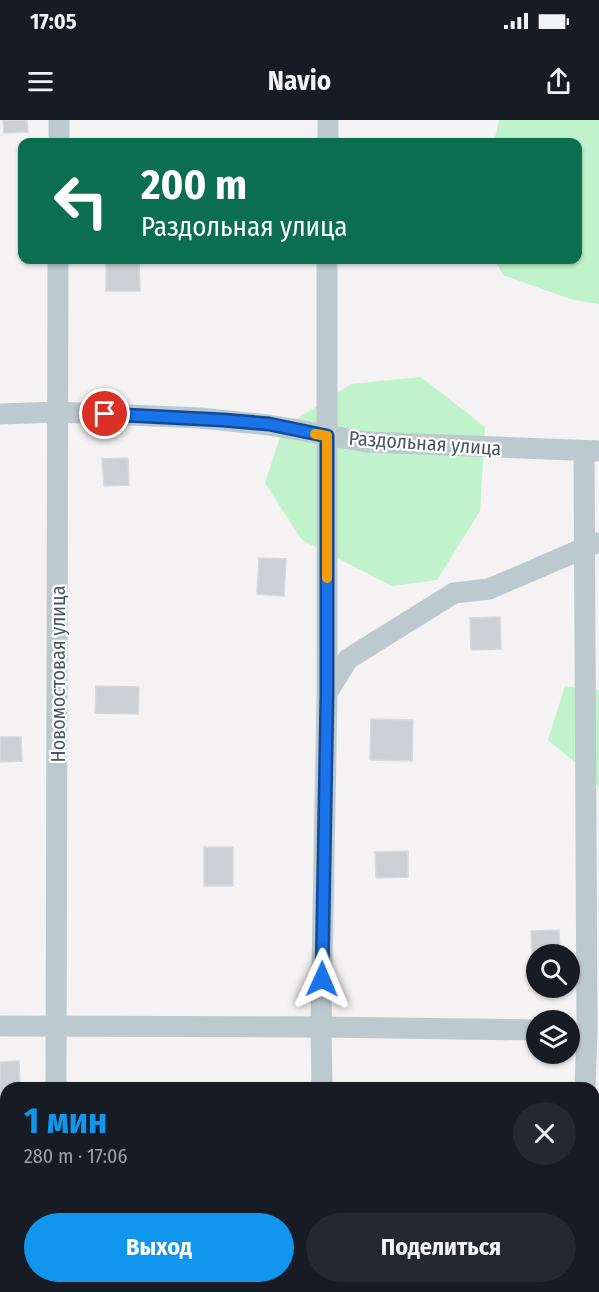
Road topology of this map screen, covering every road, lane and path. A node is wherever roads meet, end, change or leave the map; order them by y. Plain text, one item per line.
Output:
1 (59, 120) edge
2 (328, 120) edge
3 (59, 138) edge
4 (328, 138) edge
5 (58, 264) edge
6 (327, 264) edge
7 (58, 412) junction
8 (0, 414) edge
9 (327, 436) junction
10 (591, 451) edge
11 (592, 544) edge
12 (327, 693) junction
13 (580, 1010) edge
14 (57, 1025) junction
15 (0, 1026) edge
16 (321, 1027) junction
17 (526, 1030) edge
18 (580, 1040) edge
19 (56, 1082) edge
20 (322, 1082) edge
21 (584, 1082) edge

1 - 3 street
2 - 4 street
5 - 7 street, Новомостовая улица
6 - 9 street
7 - 8 street, Раздольная улица
7 - 9 street, Раздольная улица
7 - 14 street, Новомостовая улица
9 - 10 street, Раздольная улица
9 - 12 street
10 - 11 street
11 - 12 street
11 - 13 street
12 - 16 street
14 - 15 street
14 - 16 street
14 - 19 street, Новомостовая улица
16 - 17 street
16 - 20 street
18 - 21 street

